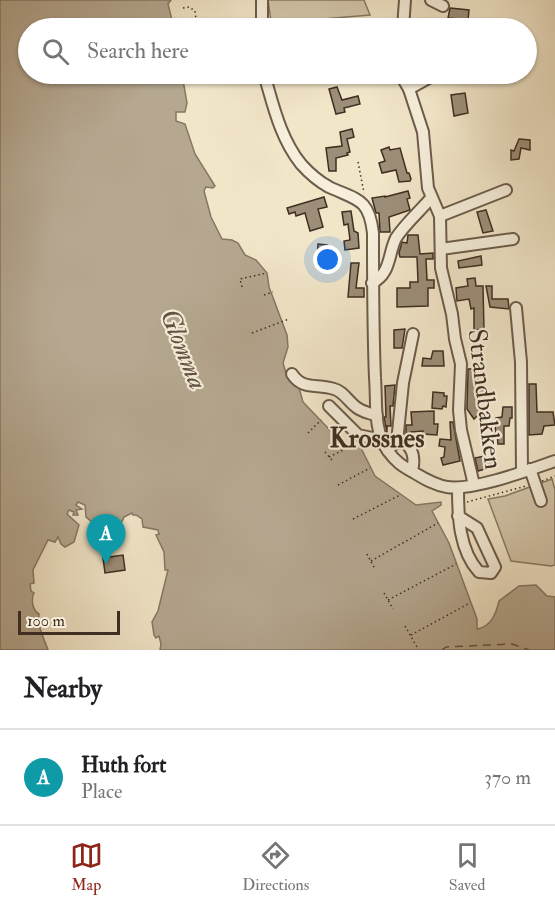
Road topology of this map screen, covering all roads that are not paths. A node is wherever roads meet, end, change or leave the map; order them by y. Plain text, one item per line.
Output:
1 (262, 0) edge
2 (405, 0) edge
3 (431, 0) edge
4 (444, 6) dead end
5 (262, 18) edge
6 (404, 18) edge
7 (267, 84) edge
8 (406, 84) edge
9 (418, 84) edge
10 (409, 89) junction
11 (506, 190) dead end
12 (431, 198) junction
13 (440, 216) junction
14 (513, 239) dead end
15 (441, 249) junction
16 (372, 284) junction
17 (516, 308) dead end
18 (413, 334) dead end
19 (292, 374) dead end
20 (329, 406) dead end
21 (377, 416) junction
22 (381, 440) junction
23 (397, 442) junction
24 (388, 451) junction
25 (555, 461) edge
26 (526, 470) junction
27 (412, 471) junction
28 (474, 485) junction
29 (458, 488) junction
30 (541, 501) dead end
31 (458, 516) junction

1 - 5 street
2 - 6 street
3 - 4 street
7 - 16 street
8 - 10 street, Strandbakken
9 - 10 street
10 - 12 street, Strandbakken
11 - 13 street
12 - 13 street, Strandbakken
12 - 16 street
13 - 15 street, Strandbakken
14 - 15 street
15 - 28 street, Strandbakken
16 - 21 street
17 - 26 street
18 - 23 street
19 - 21 street
20 - 22 street
21 - 22 street
22 - 24 street
23 - 24 street
23 - 27 street
24 - 27 street
25 - 26 street
26 - 28 street
26 - 30 street
27 - 29 street
28 - 29 street
29 - 31 street
31 - 31 street

